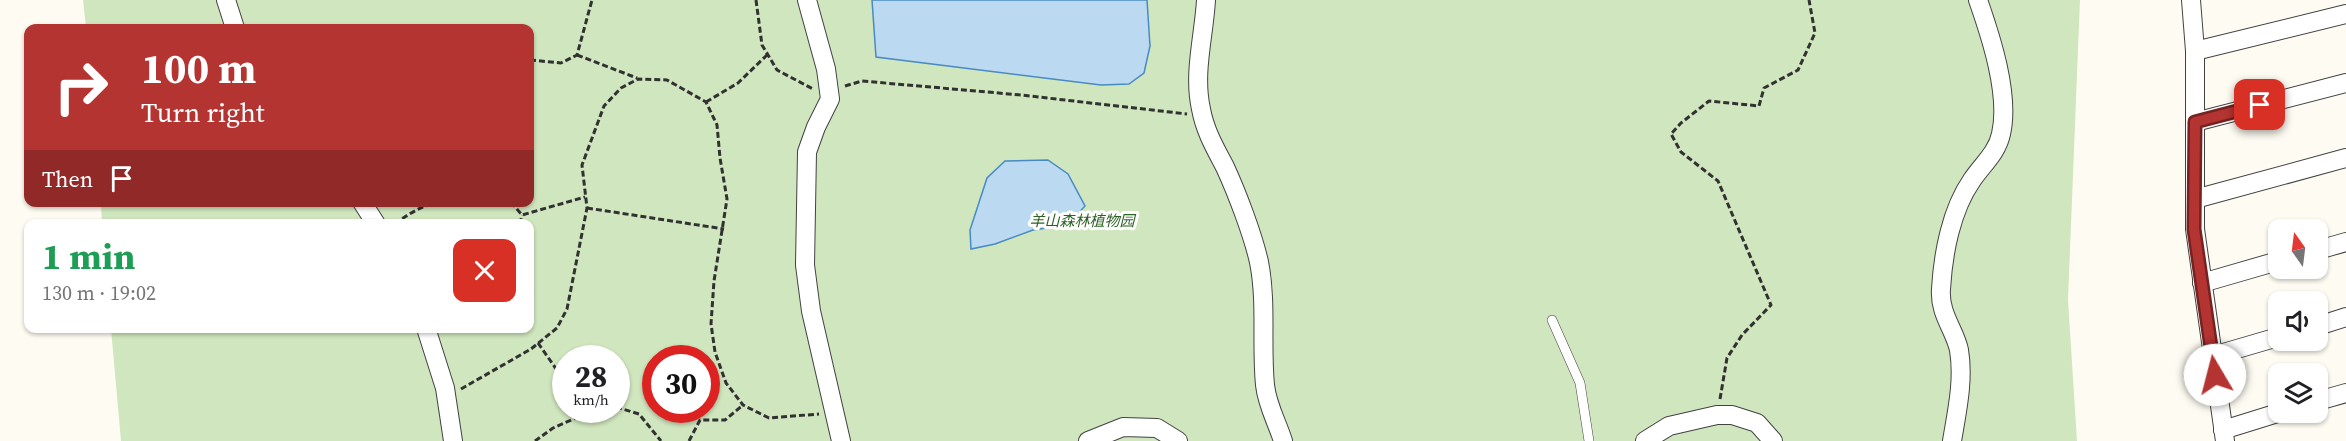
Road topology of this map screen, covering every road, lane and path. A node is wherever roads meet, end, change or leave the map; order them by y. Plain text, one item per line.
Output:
1 (226, 0) edge
2 (592, 0) edge
3 (756, 0) edge
4 (807, 0) edge
5 (1206, 0) edge
6 (1809, 0) edge
7 (1978, 0) edge
8 (2190, 0) edge
9 (2346, 14) edge
10 (234, 24) edge
11 (2195, 51) junction
12 (768, 54) junction
13 (577, 55) junction
14 (534, 60) edge
15 (638, 79) junction
16 (2346, 83) edge
17 (830, 95) junction
18 (706, 102) junction
19 (1202, 113) junction
20 (2195, 122) junction
21 (2346, 158) edge
22 (585, 197) junction
23 (2194, 199) junction
24 (425, 207) edge
25 (515, 207) edge
26 (587, 208) junction
27 (522, 215) junction
28 (404, 219) edge
29 (521, 219) edge
30 (724, 229) junction
31 (2346, 242) edge
32 (2328, 247) edge
33 (2268, 264) edge
34 (2202, 283) junction
35 (2346, 317) edge
36 (1552, 320) dead end
37 (2328, 323) edge
38 (428, 333) edge
39 (2268, 340) edge
40 (538, 343) junction
41 (2213, 356) junction
42 (552, 362) edge
43 (2346, 393) edge
44 (447, 397) junction
45 (2328, 398) edge
46 (743, 405) junction
47 (630, 411) edge
48 (835, 412) junction
49 (1717, 415) junction
50 (2268, 417) edge
51 (563, 423) edge
52 (2224, 435) edge
53 (453, 441) edge
54 (535, 441) edge
55 (661, 441) edge
56 (689, 441) edge
57 (841, 441) edge
58 (1088, 441) edge
59 (1178, 441) edge
60 (1283, 441) edge
61 (1588, 441) edge
62 (1644, 441) edge
63 (1773, 441) edge
64 (1952, 441) edge

1 - 10 street
2 - 13 path
3 - 12 path
4 - 17 street
5 - 19 street
6 - 49 path
7 - 64 street
8 - 11 street
9 - 11 street
11 - 20 street
12 - 17 path
12 - 18 path
13 - 14 path
13 - 15 path
15 - 18 path
15 - 22 path
16 - 20 street
17 - 19 path
17 - 48 street
18 - 30 path
19 - 60 street
20 - 23 street
21 - 23 street
22 - 26 path
22 - 27 path
23 - 34 street
24 - 28 path
25 - 27 path
26 - 30 path
26 - 40 path
27 - 29 path
30 - 46 path
31 - 32 street
33 - 34 street
34 - 41 street
35 - 37 street
36 - 61 lane
38 - 44 street
39 - 41 street
40 - 42 path
40 - 44 path
41 - 52 street
43 - 45 street
44 - 53 street
46 - 48 path
46 - 56 path
47 - 55 path
48 - 57 street
49 - 62 street
49 - 63 street
50 - 52 street
51 - 54 path
58 - 59 street

